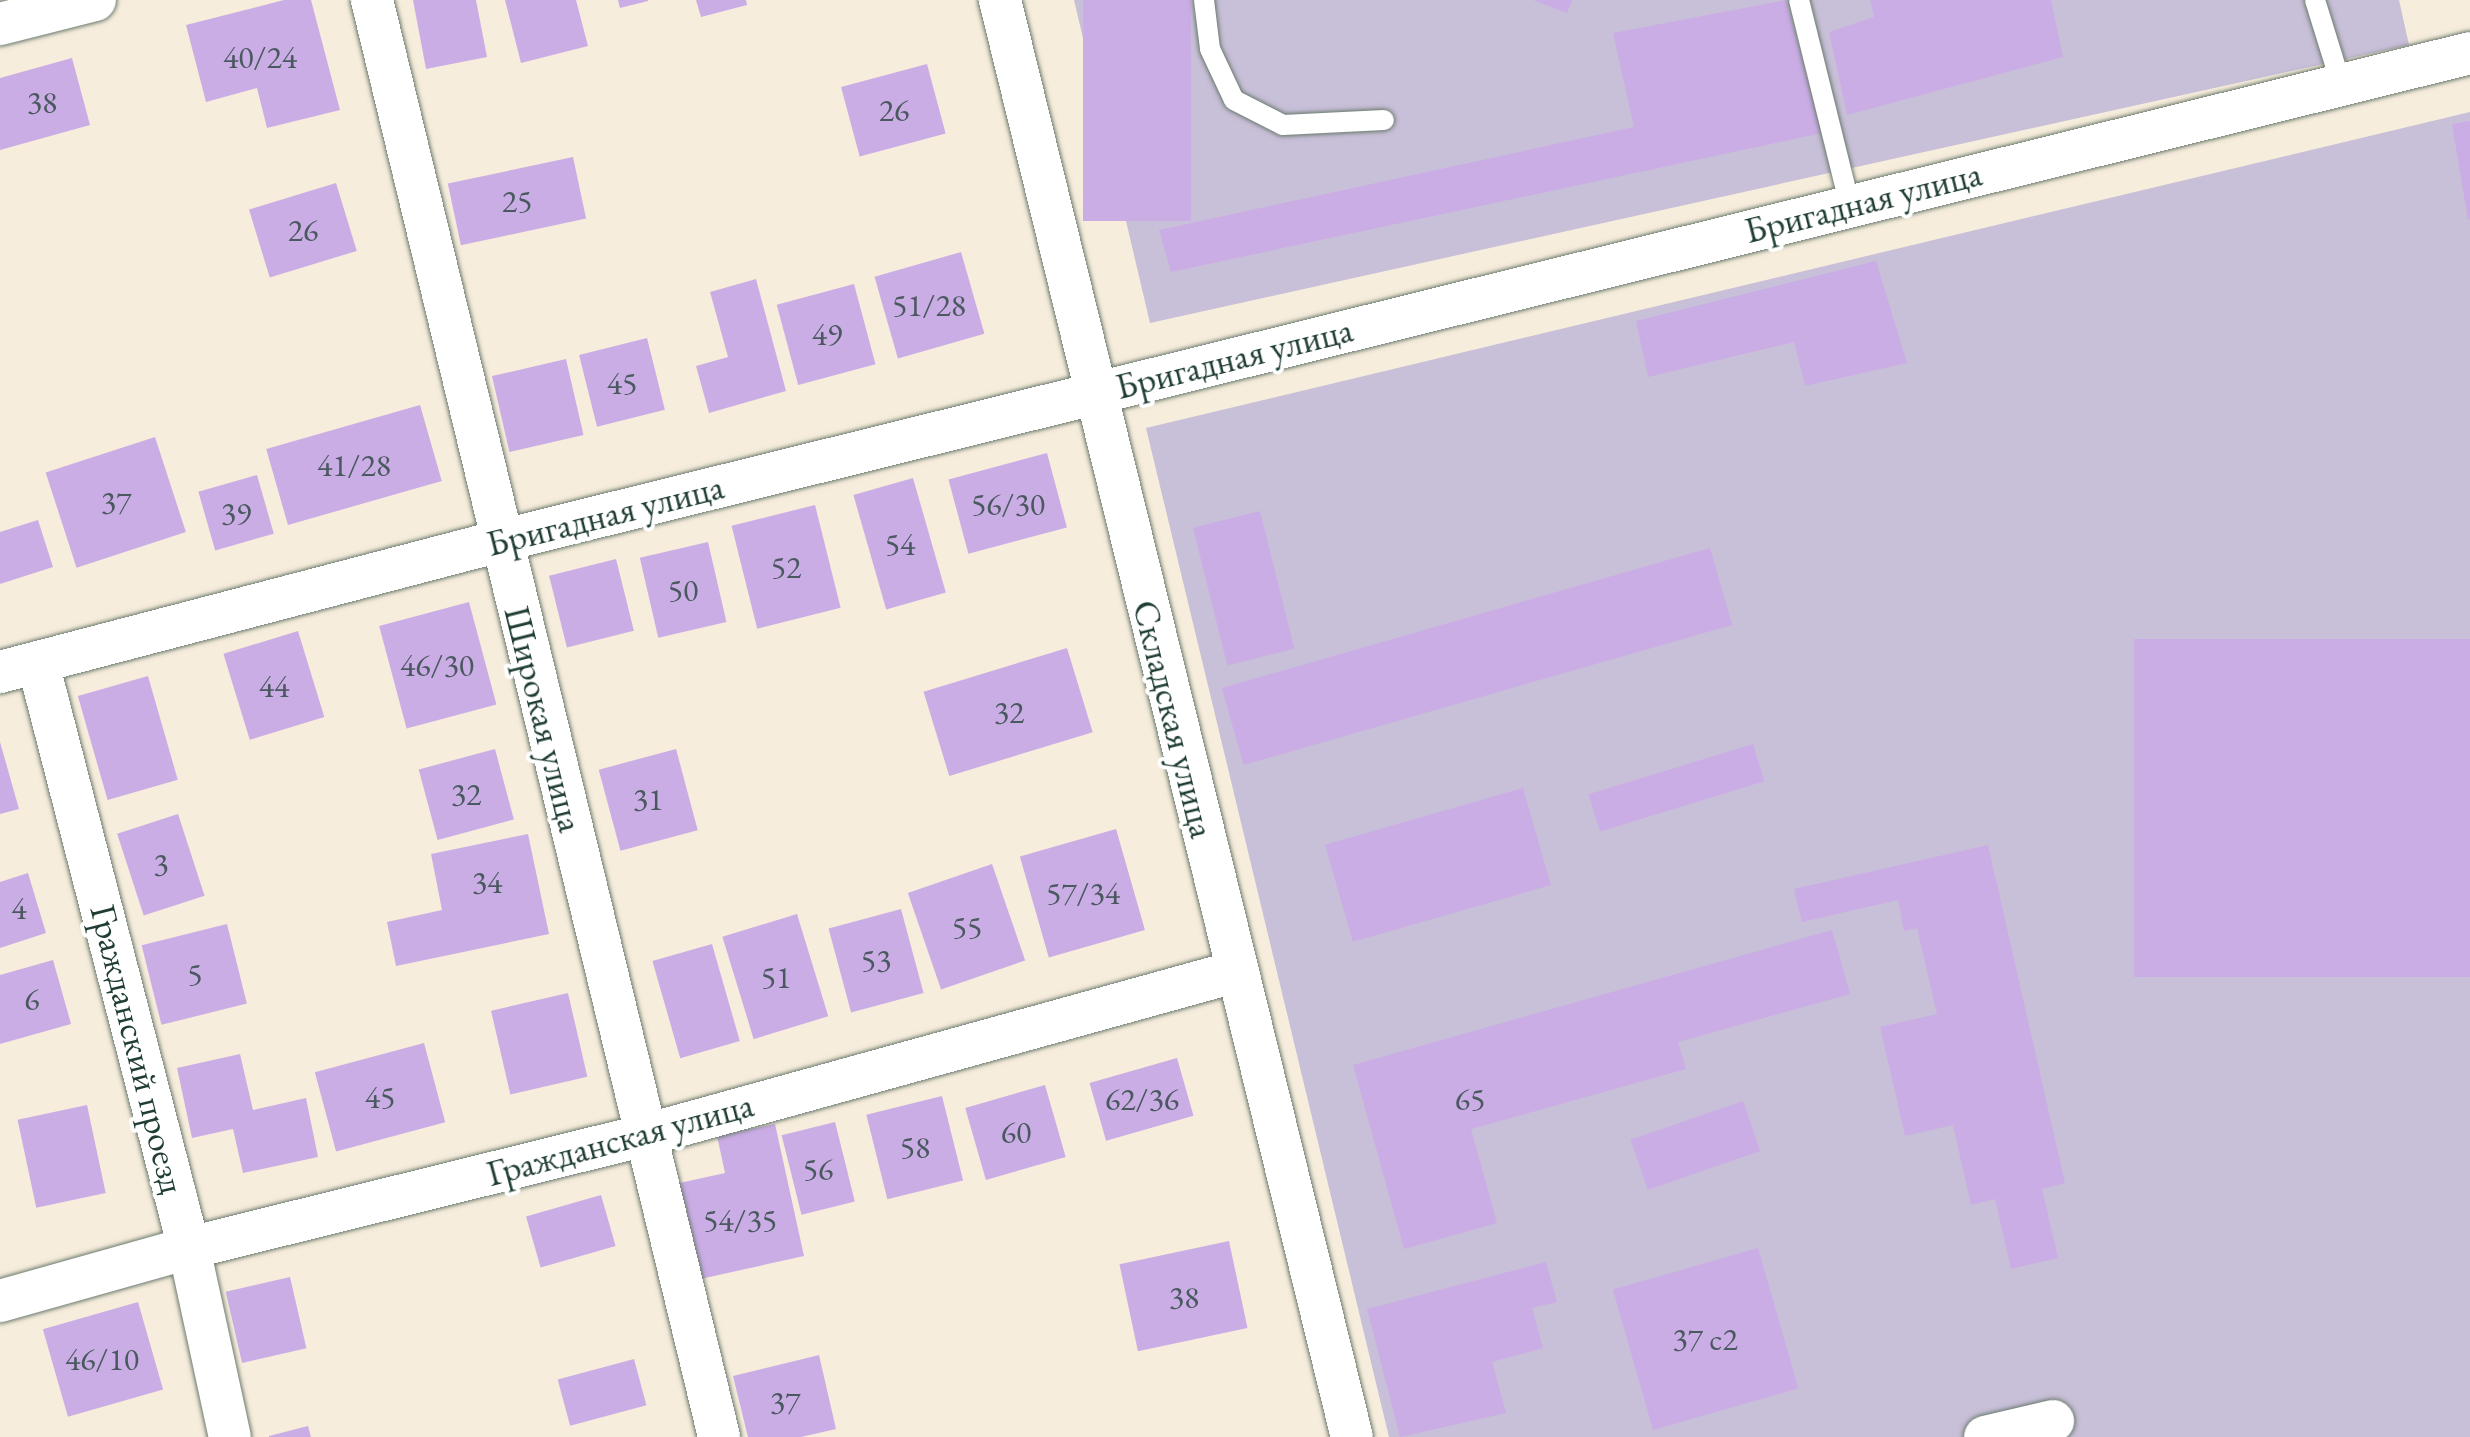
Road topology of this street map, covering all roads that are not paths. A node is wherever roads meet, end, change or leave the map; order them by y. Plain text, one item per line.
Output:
1 (95, 0) edge
2 (372, 0) edge
3 (1000, 0) edge
4 (1204, 0) edge
5 (1799, 0) edge
6 (2315, 0) edge
7 (0, 24) edge
8 (2470, 53) edge
9 (2341, 84) junction
10 (1384, 120) dead end
11 (1850, 206) junction
12 (1092, 393) junction
13 (500, 541) junction
14 (19, 668) edge
15 (1238, 971) junction
16 (649, 1134) junction
17 (189, 1248) junction
18 (0, 1301) edge
19 (2053, 1421) dead end
20 (230, 1437) edge
21 (719, 1437) edge
22 (1352, 1437) edge
23 (1985, 1437) edge

1 - 7 street
2 - 13 street, Широкая улица
3 - 12 street, Складская улица
4 - 10 lane
5 - 11 lane
6 - 9 lane
8 - 9 street, Бригадная улица
9 - 11 street, Бригадная улица
11 - 12 street, Бригадная улица
12 - 13 street, Бригадная улица
12 - 15 street, Складская улица
13 - 14 street, Бригадная улица
13 - 16 street, Широкая улица
14 - 17 street, Гражданский проезд
15 - 16 street, Гражданская улица
15 - 22 street, Складская улица
16 - 17 street, Гражданская улица
16 - 21 street, Широкая улица
17 - 18 street, Гражданская улица
17 - 20 street, Гражданский проезд
19 - 23 street

